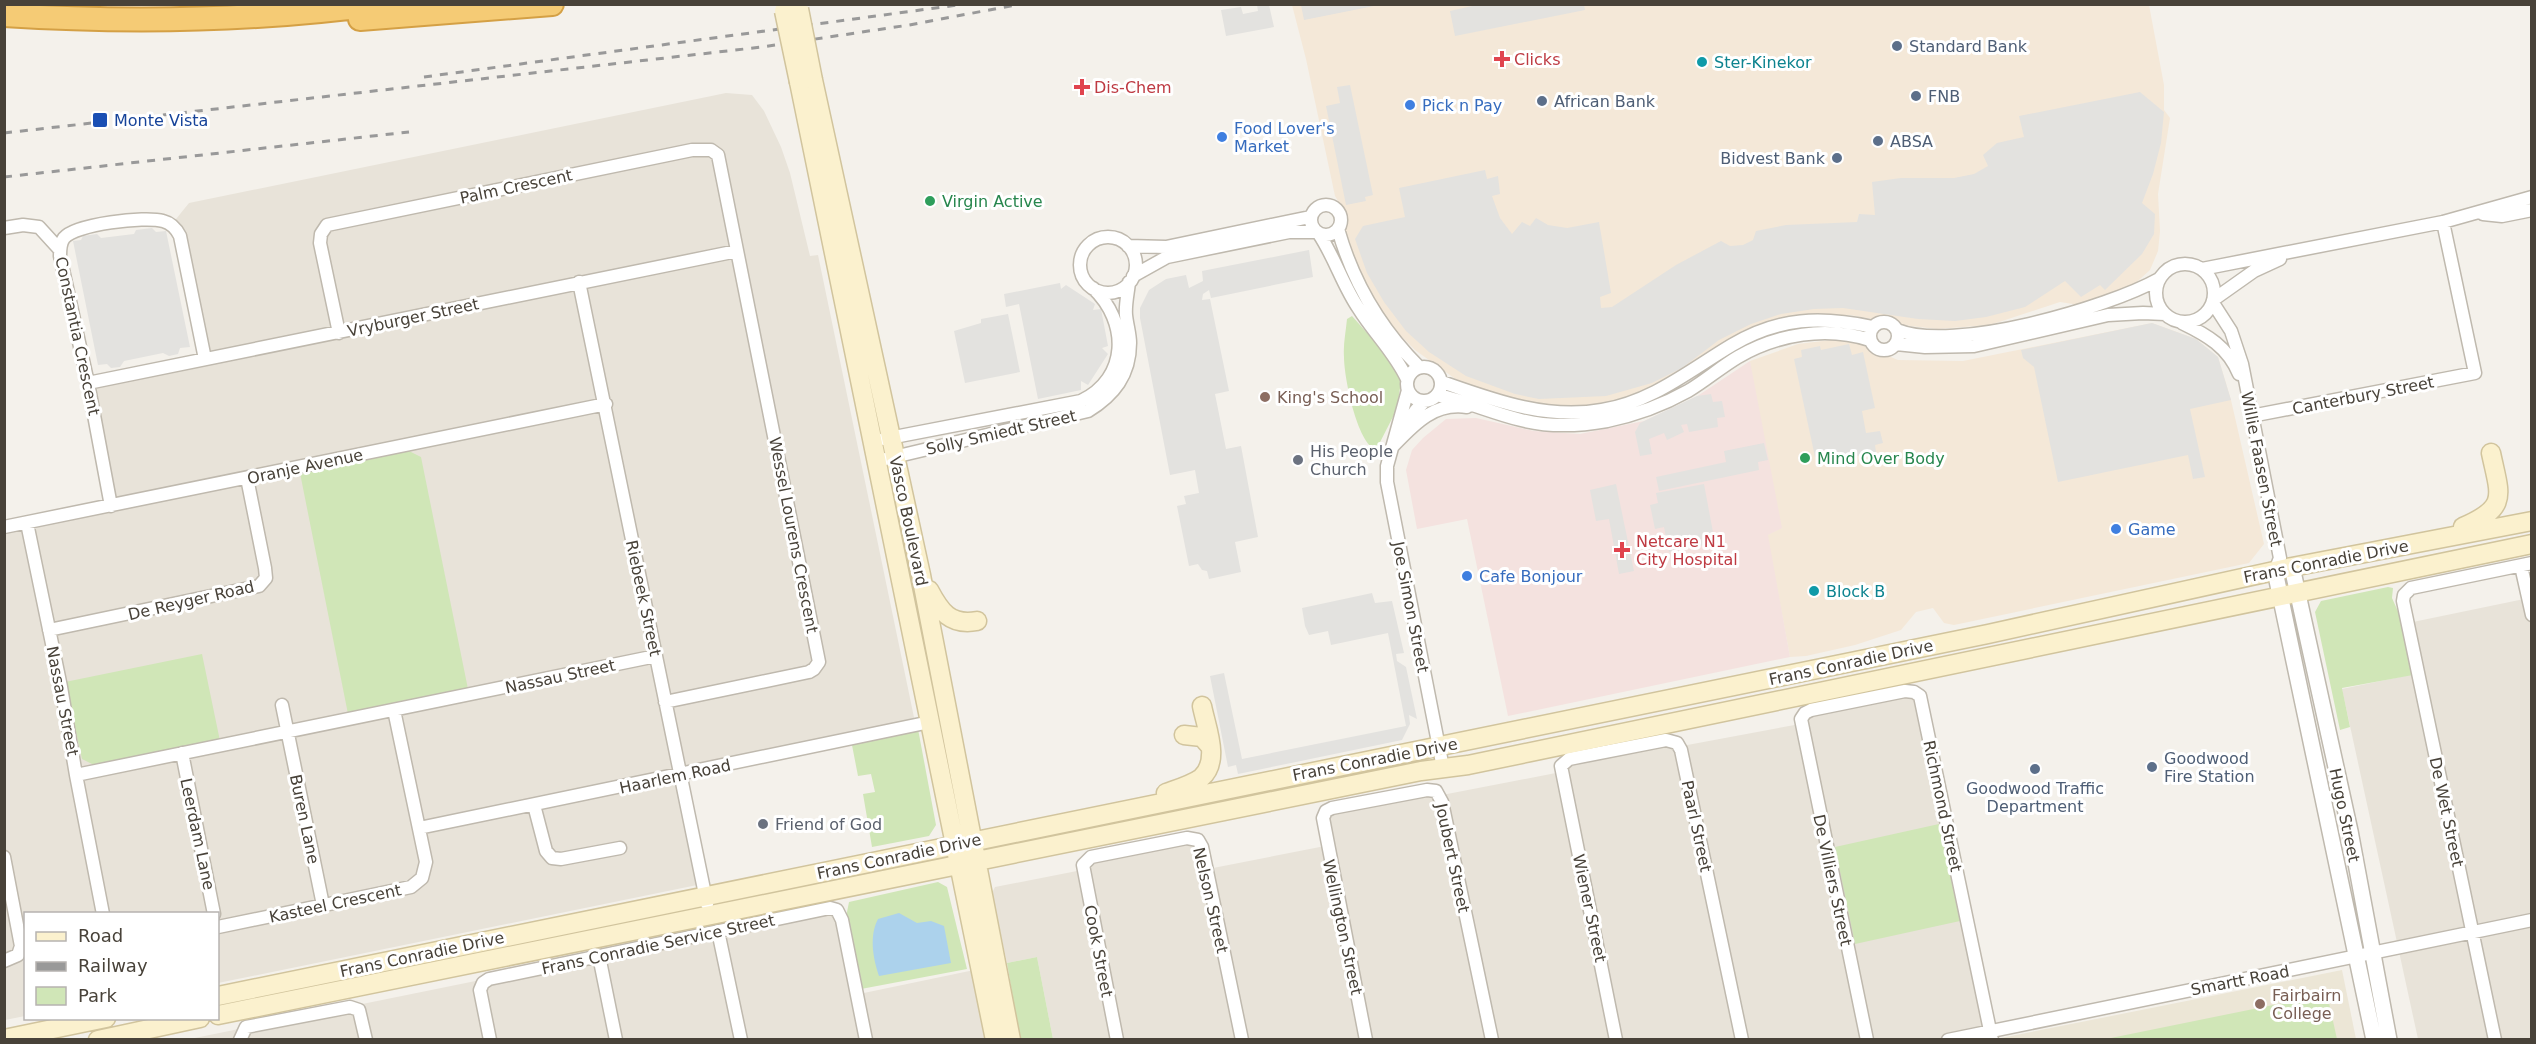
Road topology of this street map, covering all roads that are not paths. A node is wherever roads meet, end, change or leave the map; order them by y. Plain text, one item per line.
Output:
1 (380, 4) edge
2 (552, 4) edge
3 (791, 7) edge
4 (4, 15) edge
5 (182, 21) junction
6 (2532, 197) edge
7 (2532, 210) edge
8 (2479, 214) junction
9 (1310, 217) junction
10 (2443, 222) junction
11 (4, 228) edge
12 (1338, 230) junction
13 (1318, 233) junction
14 (1128, 246) junction
15 (60, 250) junction
16 (737, 251) junction
17 (2298, 251) junction
18 (2202, 269) junction
19 (1131, 279) junction
20 (2159, 279) junction
21 (579, 282) junction
22 (1093, 288) junction
23 (2213, 301) junction
24 (2165, 314) junction
25 (2180, 322) junction
26 (1873, 327) junction
27 (1897, 330) junction
28 (339, 333) junction
29 (1870, 340) junction
30 (1896, 344) junction
31 (205, 359) junction
32 (1419, 367) junction
33 (2243, 379) junction
34 (1442, 382) junction
35 (88, 383) junction
36 (1407, 384) junction
37 (1437, 395) junction
38 (1425, 401) junction
39 (606, 404) junction
40 (1491, 411) junction
41 (2251, 416) junction
42 (882, 440) junction
43 (1393, 447) junction
44 (2491, 453) dead end
45 (886, 459) junction
46 (247, 478) junction
47 (111, 506) junction
48 (2532, 521) edge
49 (27, 523) junction
50 (4, 527) edge
51 (2434, 540) junction
52 (2532, 544) edge
53 (2282, 565) junction
54 (2526, 565) edge
55 (921, 575) junction
56 (2289, 593) junction
57 (2532, 615) edge
58 (977, 621) dead end
59 (49, 630) junction
60 (656, 656) junction
61 (665, 702) junction
62 (282, 705) dead end
63 (1202, 706) dead end
64 (394, 710) junction
65 (1801, 719) joint
66 (930, 722) junction
67 (287, 732) junction
68 (1184, 735) dead end
69 (1210, 746) junction
70 (1438, 747) junction
71 (182, 753) junction
72 (2334, 761) junction
73 (2317, 765) junction
74 (1443, 768) junction
75 (76, 775) junction
76 (681, 775) junction
77 (1563, 777) joint
78 (534, 805) junction
79 (1129, 809) junction
80 (1324, 814) joint
81 (419, 828) junction
82 (973, 841) junction
83 (955, 844) junction
84 (620, 848) dead end
85 (4, 857) edge
86 (977, 861) junction
87 (1084, 863) joint
88 (959, 865) junction
89 (705, 896) junction
90 (323, 905) junction
91 (103, 912) edge
92 (214, 912) edge
93 (710, 914) junction
94 (2532, 920) edge
95 (219, 927) edge
96 (718, 931) junction
97 (2472, 932) junction
98 (2364, 954) junction
99 (599, 956) junction
100 (4, 961) edge
101 (219, 996) edge
102 (219, 1015) edge
103 (96, 1020) edge
104 (191, 1020) edge
105 (1991, 1035) edge
106 (4, 1039) edge
107 (98, 1040) edge
108 (240, 1040) edge
109 (366, 1040) edge
110 (490, 1040) edge
111 (616, 1040) edge
112 (741, 1040) edge
113 (866, 1040) edge
114 (995, 1040) edge
115 (1011, 1040) edge
116 (1117, 1040) edge
117 (1242, 1040) edge
118 (1366, 1040) edge
119 (1492, 1040) edge
120 (1616, 1040) edge
121 (1742, 1040) edge
122 (1867, 1040) edge
123 (1948, 1040) edge
124 (2374, 1040) edge
125 (2390, 1040) edge
126 (2495, 1040) edge

1 - 5 highway
2 - 5 highway
3 - 42 main road, Vasco Boulevard, bridge
4 - 5 highway
6 - 8 street
7 - 8 street
8 - 10 street
9 - 12 street
9 - 13 street
9 - 14 street
10 - 17 street
10 - 41 street, Canterbury Street
11 - 15 street
12 - 13 street
12 - 32 street
13 - 19 street
13 - 36 street
14 - 19 street
14 - 22 street
15 - 31 street, Constantia Crescent
15 - 35 street, Constantia Crescent
16 - 21 street, Vryburger Street
16 - 28 street, Palm Crescent
16 - 61 street, Wessel Lourens Crescent
17 - 18 street
17 - 23 street
18 - 20 street
18 - 23 street
19 - 22 street
19 - 45 street, Solly Smiedt Street
20 - 24 street
20 - 27 street
21 - 28 street, Vryburger Street
21 - 39 street, Riebeek Street
22 - 42 street, Solly Smiedt Street
23 - 25 street
23 - 33 street, Willie Faasen Street
24 - 25 street
24 - 30 street
25 - 33 street, Willie Faasen Street
26 - 27 street
26 - 29 street
26 - 34 street
27 - 30 street
28 - 31 street, Vryburger Street
29 - 30 street
29 - 40 street
31 - 35 street, Vryburger Street
32 - 34 street
32 - 36 street
33 - 41 street, Willie Faasen Street
34 - 37 street
35 - 47 street, Constantia Crescent
36 - 38 street
36 - 43 street, Joe Simon Street
37 - 38 street
37 - 40 street
38 - 43 street, Joe Simon Street
39 - 46 street, Oranje Avenue
39 - 60 street, Riebeek Street
40 - 43 street
41 - 53 street, Willie Faasen Street
42 - 45 main road, Vasco Boulevard
43 - 70 street, Joe Simon Street
44 - 51 main road
45 - 55 main road, Vasco Boulevard
45 - 66 main road, Vasco Boulevard
46 - 47 street, Oranje Avenue
46 - 59 street, De Reyger Road
47 - 49 street, Oranje Avenue
48 - 51 main road, Frans Conradie Drive
49 - 50 street, Oranje Avenue
49 - 59 street, Nassau Street
51 - 53 main road, Frans Conradie Drive
52 - 56 main road, Frans Conradie Drive
53 - 56 street
53 - 70 main road, Frans Conradie Drive
54 - 57 street
54 - 97 street, De Wet Street
55 - 58 main road
55 - 82 main road, Vasco Boulevard
56 - 72 street, Hugo Street
56 - 73 street, Hugo Street
56 - 74 main road, Frans Conradie Drive
59 - 75 street, Nassau Street
60 - 61 street, Riebeek Street
60 - 64 street, Nassau Street
61 - 76 street, Riebeek Street
62 - 67 street
63 - 69 main road
64 - 67 street, Nassau Street
64 - 81 street, Kasteel Crescent
65 - 105 street, Richmond Street
65 - 122 street, De Villiers Street
66 - 76 street, Haarlem Road
66 - 83 main road, Vasco Boulevard
67 - 71 street, Nassau Street
67 - 90 street, Buren Lane
68 - 69 main road
69 - 79 main road
70 - 74 street, Joe Simon Street
70 - 79 main road, Frans Conradie Drive
71 - 75 street, Nassau Street
71 - 92 street, Leerdam Lane
72 - 73 street
72 - 98 street, Hugo Street
73 - 98 street, Hugo Street
74 - 86 main road, Frans Conradie Drive
75 - 91 street
76 - 78 street, Haarlem Road
76 - 89 street, Riebeek Street
77 - 120 street, Wiener Street
77 - 121 street, Paarl Street
78 - 81 street, Haarlem Road
78 - 84 street
79 - 82 main road, Frans Conradie Drive
80 - 118 street, Wellington Street
80 - 119 street, Joubert Street
81 - 90 street, Kasteel Crescent
82 - 83 main road, Frans Conradie Drive
82 - 86 main road, Vasco Boulevard
83 - 88 main road, Vasco Boulevard
83 - 89 main road, Frans Conradie Drive
85 - 100 street
86 - 88 main road, Frans Conradie Drive
86 - 115 main road, Vasco Boulevard
87 - 116 street, Cook Street
87 - 117 street, Nelson Street
88 - 93 main road, Frans Conradie Drive
88 - 114 main road, Vasco Boulevard
89 - 93 street, Riebeek Street
89 - 101 main road, Frans Conradie Drive
90 - 95 street, Kasteel Crescent
93 - 102 main road, Frans Conradie Drive
94 - 97 street, Smartt Road
96 - 99 street, Frans Conradie Service Street
96 - 112 street
96 - 113 street, Frans Conradie Service Street
97 - 98 street, Smartt Road
97 - 126 street, De Wet Street
98 - 105 street, Smartt Road
98 - 124 street, Hugo Street
98 - 125 street, Hugo Street
99 - 110 street, Frans Conradie Service Street
99 - 111 street
103 - 106 main road
104 - 107 main road
105 - 123 street, Smartt Road
108 - 109 street

